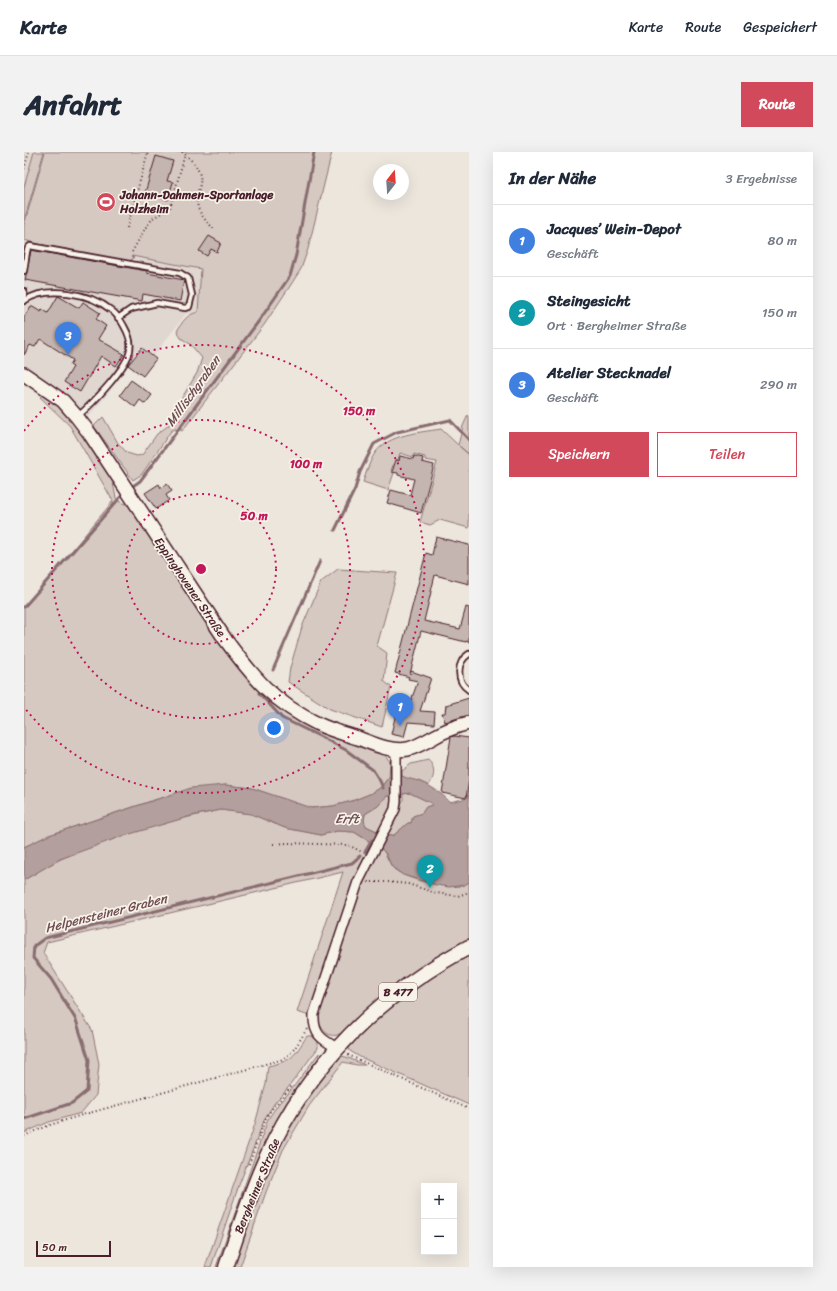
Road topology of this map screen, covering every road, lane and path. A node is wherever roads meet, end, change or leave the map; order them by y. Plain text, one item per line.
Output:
1 (29, 152) edge
2 (148, 152) edge
3 (184, 153) edge
4 (24, 169) edge
5 (127, 228) dead end
6 (214, 229) dead end
7 (132, 252) dead end
8 (24, 271) edge
9 (24, 291) edge
10 (25, 301) edge
11 (118, 318) junction
12 (24, 374) edge
13 (77, 417) junction
14 (469, 654) edge
15 (469, 690) edge
16 (469, 724) edge
17 (396, 750) junction
18 (273, 844) dead end
19 (370, 857) junction
20 (358, 882) junction
21 (469, 892) edge
22 (469, 947) edge
23 (314, 1022) junction
24 (337, 1048) junction
25 (469, 1109) edge
26 (24, 1136) edge
27 (226, 1267) edge

1 - 4 path
2 - 5 path
3 - 6 path
3 - 7 path
8 - 11 lane
9 - 10 lane
10 - 11 lane
11 - 13 lane
12 - 13 main road, Eppinghovener Straße
13 - 17 main road, Eppinghovener Straße
14 - 15 lane
16 - 17 main road
17 - 19 street
18 - 19 path
19 - 20 street
20 - 21 path
20 - 23 street
22 - 24 main road, Bergheimer Straße / B 477
23 - 24 street
23 - 26 path
24 - 25 path
24 - 27 main road, Bergheimer Straße / B 477

